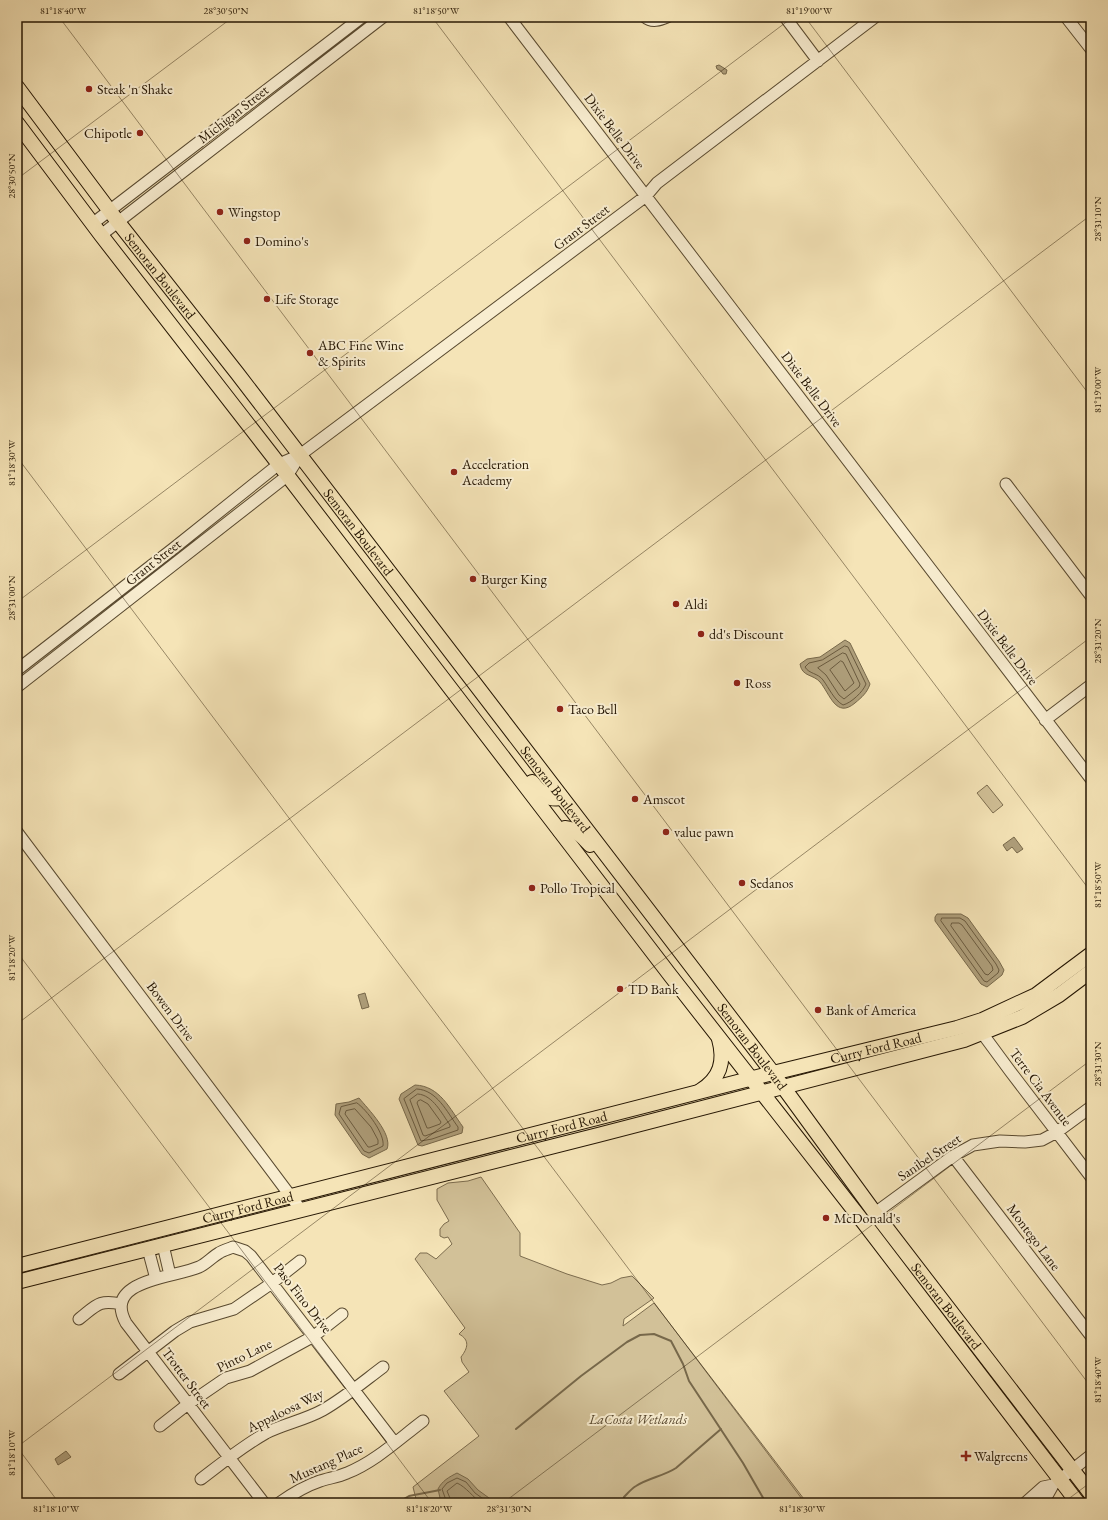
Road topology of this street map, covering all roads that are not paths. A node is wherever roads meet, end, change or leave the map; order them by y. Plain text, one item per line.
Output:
1 (362, 17) edge
2 (384, 17) edge
3 (509, 17) edge
4 (645, 17) edge
5 (667, 17) edge
6 (785, 17) edge
7 (874, 17) edge
8 (1066, 17) edge
9 (1091, 49) edge
10 (818, 61) junction
11 (17, 87) edge
12 (17, 123) edge
13 (646, 196) junction
14 (114, 216) junction
15 (92, 224) junction
16 (101, 235) junction
17 (300, 455) junction
18 (279, 464) junction
19 (287, 476) junction
20 (1006, 484) dead end
21 (174, 548) junction
22 (182, 559) junction
23 (1091, 596) edge
24 (105, 602) junction
25 (113, 612) junction
26 (392, 613) junction
27 (433, 630) junction
28 (22, 666) edge
29 (34, 673) junction
30 (18, 685) edge
31 (1091, 685) edge
32 (462, 704) junction
33 (1045, 720) junction
34 (1091, 779) edge
35 (562, 798) junction
36 (560, 831) junction
37 (17, 832) edge
38 (606, 855) junction
39 (1091, 954) edge
40 (1091, 971) edge
41 (1036, 995) junction
42 (982, 1033) junction
43 (719, 1038) junction
44 (773, 1073) junction
45 (751, 1079) junction
46 (784, 1087) junction
47 (698, 1092) junction
48 (762, 1093) junction
49 (1091, 1107) edge
50 (594, 1119) junction
51 (1057, 1132) junction
52 (497, 1144) junction
53 (953, 1156) junction
54 (505, 1158) junction
55 (1091, 1177) edge
56 (417, 1180) junction
57 (291, 1196) junction
58 (301, 1210) junction
59 (226, 1213) junction
60 (876, 1213) junction
61 (141, 1234) junction
62 (163, 1245) junction
63 (148, 1248) junction
64 (57, 1257) junction
65 (300, 1261) dead end
66 (17, 1266) edge
67 (17, 1271) edge
68 (170, 1275) junction
69 (38, 1276) junction
70 (156, 1279) junction
71 (17, 1282) edge
72 (272, 1283) junction
73 (121, 1304) junction
74 (342, 1314) dead end
75 (78, 1319) dead end
76 (314, 1336) junction
77 (1091, 1336) edge
78 (148, 1352) junction
79 (383, 1367) dead end
80 (119, 1374) dead end
81 (354, 1390) junction
82 (188, 1404) junction
83 (423, 1421) dead end
84 (160, 1426) dead end
85 (394, 1442) junction
86 (1091, 1455) edge
87 (230, 1458) junction
88 (1072, 1470) junction
89 (201, 1479) dead end
90 (1057, 1482) junction
91 (1091, 1494) edge
92 (264, 1503) edge
93 (280, 1503) edge
94 (1024, 1503) edge
95 (1038, 1503) edge
96 (1078, 1503) edge

1 - 14 street, Michigan Street
2 - 14 street, Michigan Street
3 - 13 street, Dixie Belle Drive
4 - 5 street
6 - 10 street
7 - 10 street, Grant Street
8 - 9 street
10 - 13 street, Grant Street
11 - 14 main road, Semoran Boulevard
12 - 15 main road, Semoran Boulevard
13 - 17 street, Grant Street
13 - 33 street, Dixie Belle Drive
14 - 15 street, Michigan Street
14 - 16 street, Michigan Street
14 - 17 main road, Semoran Boulevard
15 - 16 main road, Semoran Boulevard
16 - 18 main road, Semoran Boulevard
17 - 18 street, Grant Street
17 - 19 street, Grant Street
17 - 27 main road, Semoran Boulevard
18 - 19 main road, Semoran Boulevard
18 - 21 street, Grant Street
19 - 22 street, Grant Street
19 - 26 main road, Semoran Boulevard
20 - 23 street
21 - 22 street
21 - 24 street, Grant Street
22 - 25 street, Grant Street
24 - 25 street
24 - 28 street, Grant Street
25 - 29 street, Grant Street
26 - 27 main road
26 - 32 main road, Semoran Boulevard
27 - 35 main road, Semoran Boulevard
28 - 29 street
29 - 30 street, Grant Street
31 - 33 street
32 - 35 main road
32 - 36 main road, Semoran Boulevard
33 - 34 street, Dixie Belle Drive
35 - 38 main road, Semoran Boulevard
36 - 38 main road
36 - 43 main road, Semoran Boulevard
37 - 57 street, Bowen Drive
38 - 44 main road, Semoran Boulevard
39 - 41 main road, Curry Ford Road
40 - 42 main road, Curry Ford Road
41 - 42 main road
41 - 44 main road, Curry Ford Road
42 - 46 main road, Curry Ford Road
42 - 51 street, Terre Cia Avenue
43 - 45 main road, Semoran Boulevard
43 - 47 main road
44 - 45 main road, Curry Ford Road
44 - 46 main road, Semoran Boulevard
45 - 47 main road, Curry Ford Road
45 - 48 main road, Semoran Boulevard
46 - 48 main road, Curry Ford Road
46 - 60 main road, Semoran Boulevard
47 - 50 main road, Curry Ford Road
48 - 54 main road, Curry Ford Road
48 - 90 main road, Semoran Boulevard
49 - 51 street, Sanibel Street
50 - 52 main road, Curry Ford Road
50 - 54 main road
51 - 53 street, Sanibel Street
51 - 55 street, Terre Cia Avenue
52 - 56 main road
52 - 57 main road, Curry Ford Road
53 - 60 street, Sanibel Street
53 - 77 street, Montego Lane
54 - 56 main road, Curry Ford Road
56 - 58 main road, Curry Ford Road
57 - 58 street, Bowen Drive
57 - 59 main road, Curry Ford Road
58 - 62 main road, Curry Ford Road
59 - 61 main road, Curry Ford Road
59 - 63 main road
60 - 88 main road, Semoran Boulevard
61 - 64 main road, Curry Ford Road
61 - 69 main road
62 - 63 main road, Curry Ford Road
62 - 68 street
63 - 69 main road, Curry Ford Road
63 - 70 street
64 - 66 main road, Curry Ford Road
64 - 67 main road
65 - 72 street
68 - 70 street, Paso Fino Drive
68 - 72 street, Paso Fino Drive
69 - 71 main road, Curry Ford Road
70 - 73 street
72 - 76 street, Paso Fino Drive
72 - 78 street
73 - 75 street
73 - 78 street, Trotter Street
74 - 76 street, Pinto Lane
76 - 81 street, Paso Fino Drive
76 - 82 street, Pinto Lane
78 - 80 street
78 - 82 street, Trotter Street
79 - 81 street, Appaloosa Way
81 - 85 street, Paso Fino Drive
81 - 87 street, Appaloosa Way
82 - 84 street, Pinto Lane
82 - 87 street, Trotter Street
83 - 85 street, Mustang Place
85 - 93 street, Mustang Place
86 - 88 street
87 - 89 street, Appaloosa Way
87 - 92 street, Trotter Street
88 - 90 street
88 - 91 main road, Semoran Boulevard
90 - 94 street
90 - 95 street
90 - 96 main road, Semoran Boulevard

